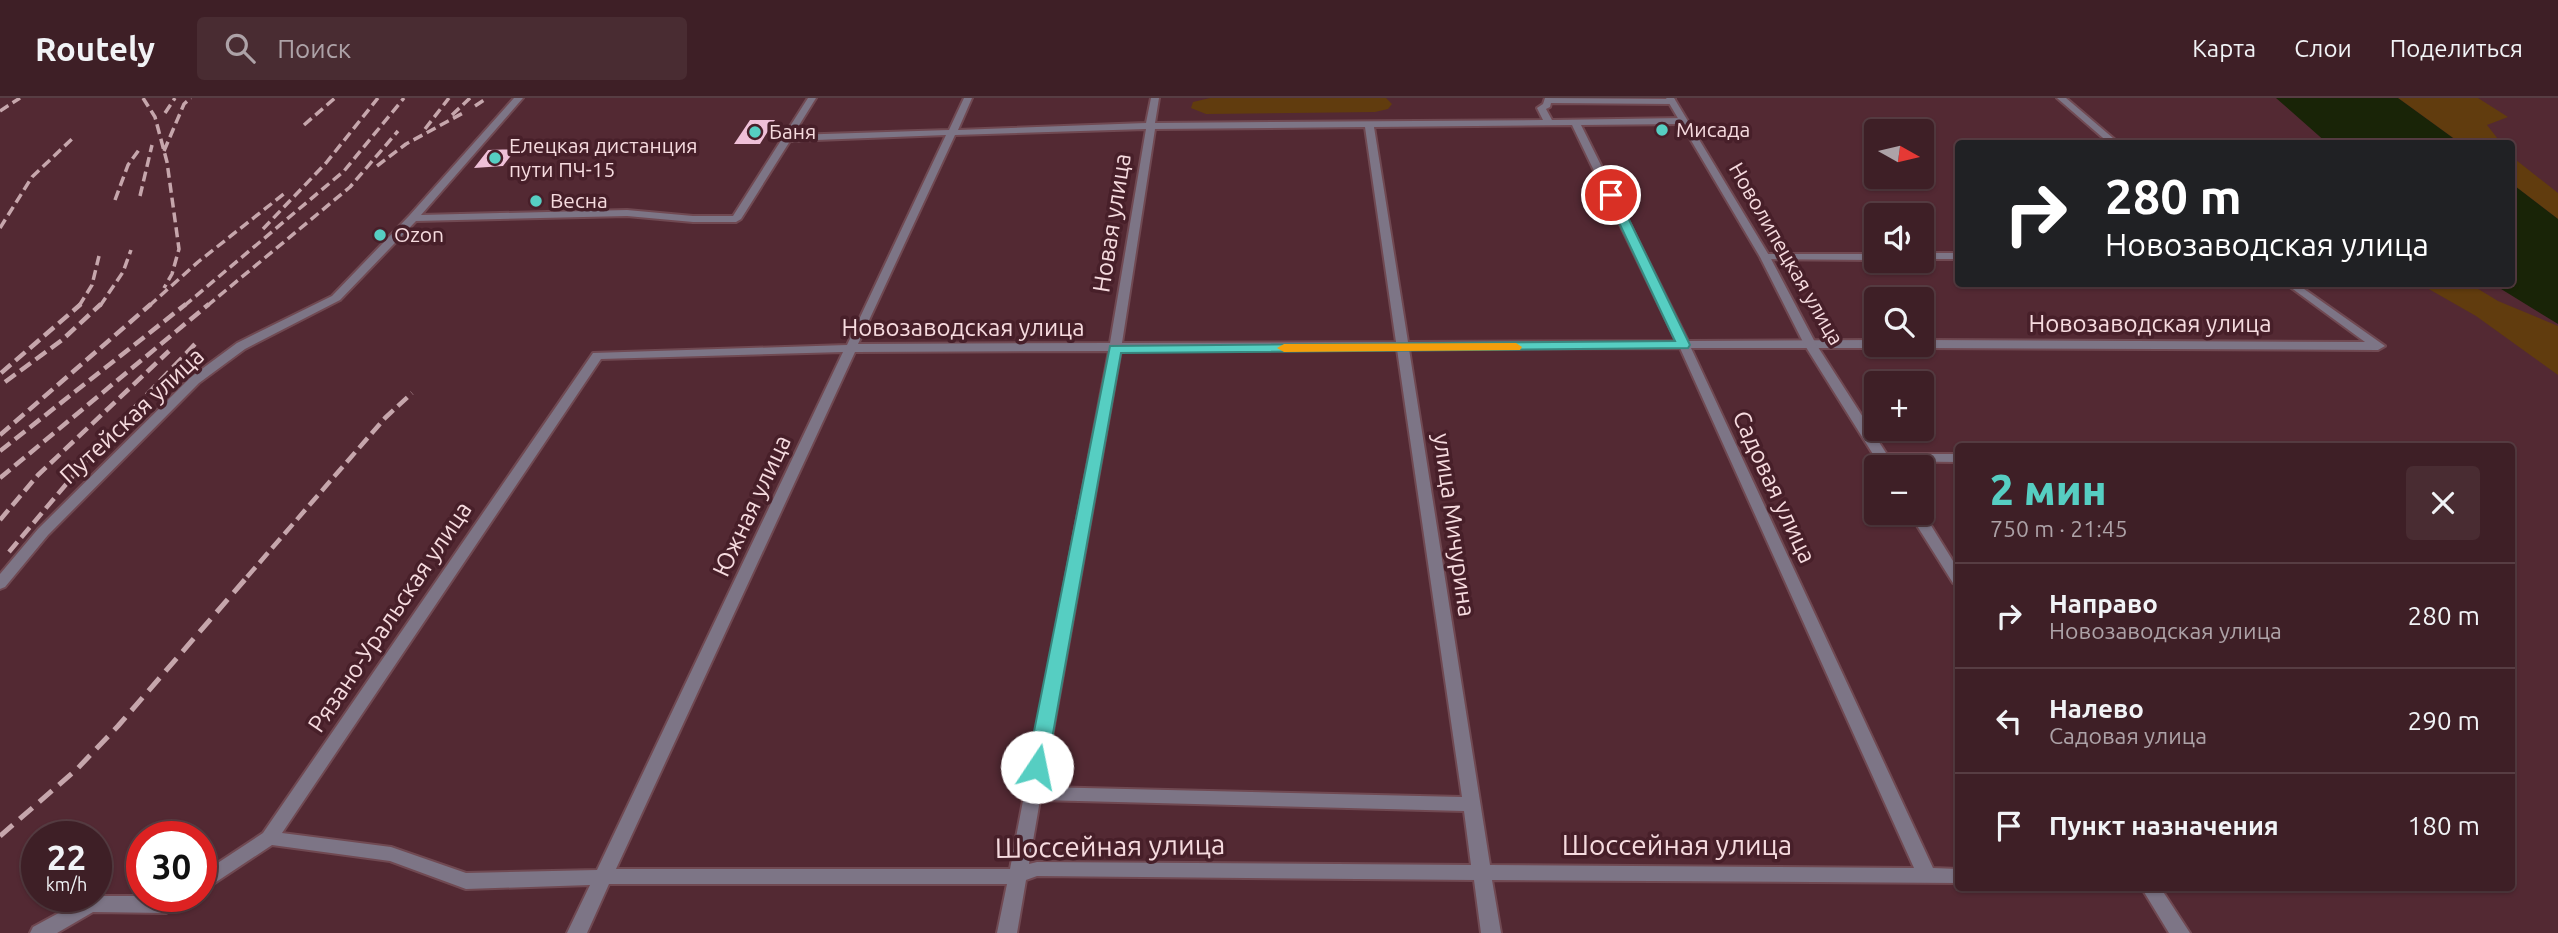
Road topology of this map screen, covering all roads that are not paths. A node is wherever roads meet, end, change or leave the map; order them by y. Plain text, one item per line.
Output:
1 (519, 98) edge
2 (812, 98) edge
3 (968, 98) edge
4 (1155, 98) edge
5 (2061, 98) edge
6 (1590, 99) edge
7 (1671, 100) edge
8 (1548, 121) junction
9 (1575, 121) junction
10 (1683, 121) junction
11 (1369, 124) junction
12 (1151, 126) junction
13 (954, 132) junction
14 (786, 138) junction
15 (2111, 140) edge
16 (413, 218) junction
17 (1934, 256) edge
18 (1955, 256) edge
19 (1765, 257) junction
20 (1864, 257) edge
21 (2295, 287) edge
22 (1810, 344) junction
23 (1864, 344) edge
24 (1934, 344) edge
25 (1684, 345) junction
26 (852, 348) junction
27 (1405, 348) junction
28 (1115, 349) junction
29 (597, 356) joint
30 (1880, 455) edge
31 (1955, 458) edge
32 (1934, 460) edge
33 (1924, 525) edge
34 (1955, 575) edge
35 (0, 584) edge
36 (1032, 793) junction
37 (1471, 804) junction
38 (269, 838) junction
39 (217, 873) edge
40 (1481, 873) junction
41 (1926, 874) junction
42 (1017, 876) junction
43 (1955, 876) edge
44 (603, 877) junction
45 (2153, 891) edge
46 (126, 904) edge
47 (40, 933) edge
48 (577, 933) edge
49 (1007, 933) edge
50 (1491, 933) edge
51 (2180, 933) edge

1 - 16 street, Путейская улица
2 - 14 street
3 - 13 street, Южная улица
4 - 12 street, Новая улица
5 - 15 street
6 - 7 street
6 - 8 street
7 - 10 street, Новолипецкая улица
8 - 9 street
8 - 11 street
9 - 10 street
9 - 25 street, Садовая улица
10 - 19 street, Новолипецкая улица
11 - 12 street
11 - 27 street, улица Мичурина
12 - 13 street
12 - 28 street, Новая улица
13 - 14 street
13 - 26 street, Южная улица
14 - 16 street
16 - 35 street, Путейская улица
17 - 18 street
19 - 20 street
19 - 22 street, Новолипецкая улица
21 - 24 street, Новозаводская улица
22 - 23 street, Новозаводская улица
22 - 25 street, Новозаводская улица
22 - 30 street, Новолипецкая улица
25 - 27 street, Новозаводская улица
25 - 41 street, Садовая улица
26 - 28 street, Новозаводская улица
26 - 29 street, Новозаводская улица
26 - 44 street, Южная улица
27 - 28 street, Новозаводская улица
27 - 37 street, улица Мичурина
28 - 36 street, Новая улица
29 - 38 street, Рязано-Уральская улица
31 - 32 street
33 - 34 street
36 - 37 street
36 - 42 street, Новая улица
37 - 40 street, улица Мичурина
38 - 39 street, Рязано-Уральская улица
38 - 44 street, Шоссейная улица
40 - 41 street, Шоссейная улица
40 - 42 street, Шоссейная улица
40 - 50 street, улица Мичурина
41 - 43 street, Шоссейная улица
42 - 44 street, Шоссейная улица
42 - 49 street, Новая улица
44 - 48 street, Южная улица
45 - 51 street
46 - 47 street

